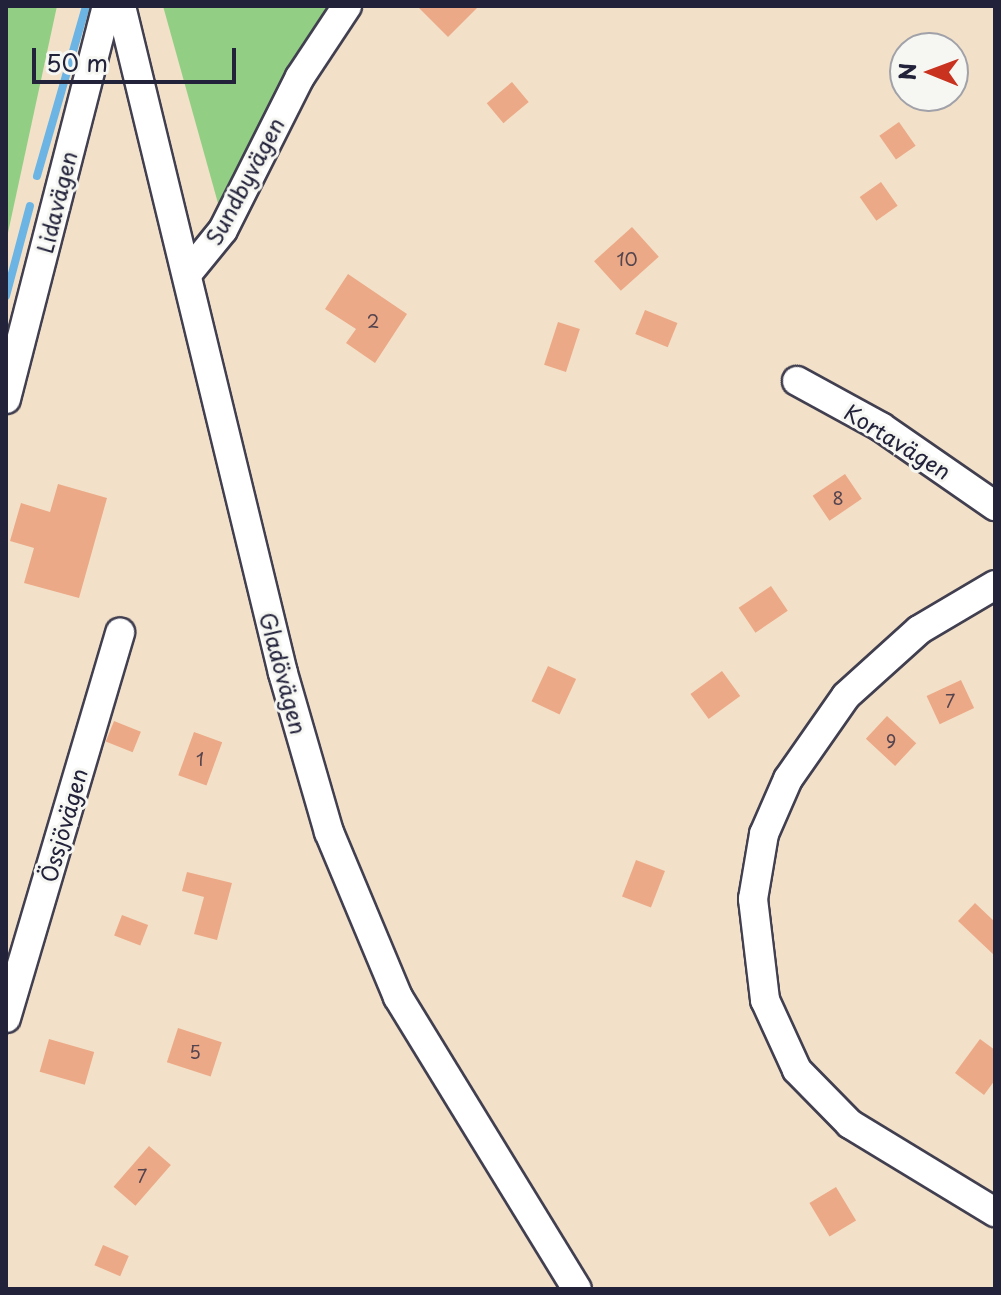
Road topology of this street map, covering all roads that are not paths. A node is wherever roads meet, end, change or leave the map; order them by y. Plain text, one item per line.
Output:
1 (107, 6) edge
2 (121, 6) edge
3 (347, 6) edge
4 (188, 273) junction
5 (797, 381) dead end
6 (6, 399) edge
7 (995, 506) edge
8 (995, 585) edge
9 (120, 632) dead end
10 (6, 1018) edge
11 (995, 1212) edge
12 (577, 1289) edge

1 - 6 street, Lidavägen
2 - 4 street, Gladövägen
3 - 4 street, Sundbyvägen
4 - 12 street, Gladövägen
5 - 7 street, Kortavägen
8 - 11 street
9 - 10 street, Össjövägen

